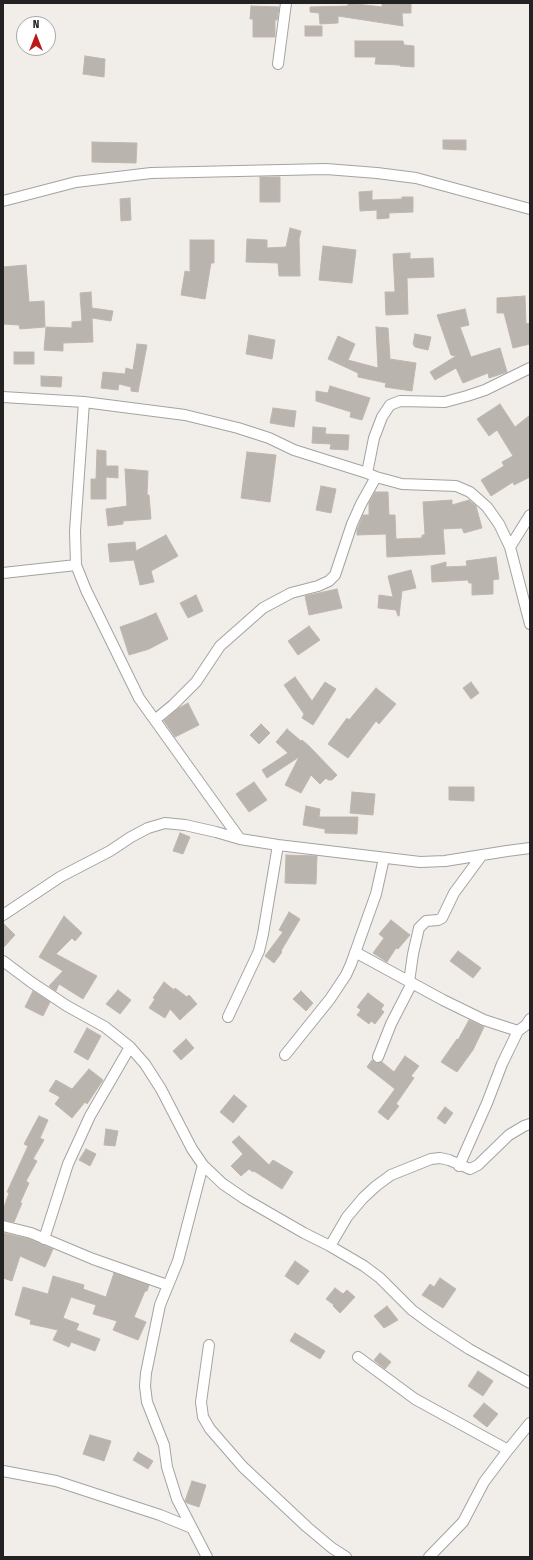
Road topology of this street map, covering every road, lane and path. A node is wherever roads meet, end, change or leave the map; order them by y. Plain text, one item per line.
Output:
1 (286, 3) edge
2 (278, 64) dead end
3 (3, 202) edge
4 (530, 209) edge
5 (530, 368) edge
6 (3, 397) edge
7 (84, 402) junction
8 (371, 475) junction
9 (530, 516) edge
10 (510, 547) junction
11 (76, 565) junction
12 (3, 573) edge
13 (530, 624) edge
14 (156, 720) junction
15 (240, 840) junction
16 (278, 845) junction
17 (530, 848) edge
18 (482, 855) junction
19 (384, 858) junction
20 (3, 915) edge
21 (356, 952) junction
22 (3, 961) edge
23 (411, 982) junction
24 (228, 1017) dead end
25 (530, 1019) edge
26 (518, 1031) junction
27 (130, 1047) junction
28 (285, 1055) dead end
29 (378, 1056) dead end
30 (530, 1124) edge
31 (203, 1165) junction
32 (460, 1166) junction
33 (3, 1226) edge
34 (44, 1239) junction
35 (330, 1246) junction
36 (167, 1285) junction
37 (209, 1345) dead end
38 (358, 1357) dead end
39 (530, 1383) edge
40 (530, 1423) edge
41 (508, 1450) junction
42 (3, 1471) edge
43 (192, 1528) junction
44 (207, 1557) edge
45 (346, 1557) edge
46 (428, 1557) edge

1 - 2 street
3 - 4 street
5 - 8 street
6 - 7 street
7 - 8 street
7 - 11 street
8 - 10 street
8 - 14 street
9 - 10 street
10 - 13 street
11 - 12 street
11 - 14 street
14 - 15 street
15 - 16 street
15 - 20 street
16 - 19 street
16 - 24 street
17 - 18 street
18 - 19 street
18 - 23 street
19 - 21 street
21 - 23 street
21 - 28 street
22 - 27 street
23 - 26 street
23 - 29 street
25 - 26 street
26 - 32 street
27 - 31 street
27 - 34 street
30 - 32 street
31 - 35 street
31 - 36 street
32 - 35 street
33 - 34 street
34 - 36 street
35 - 39 street
36 - 43 street
37 - 45 street
38 - 41 street
40 - 41 street
41 - 46 street
42 - 43 street
43 - 44 street

